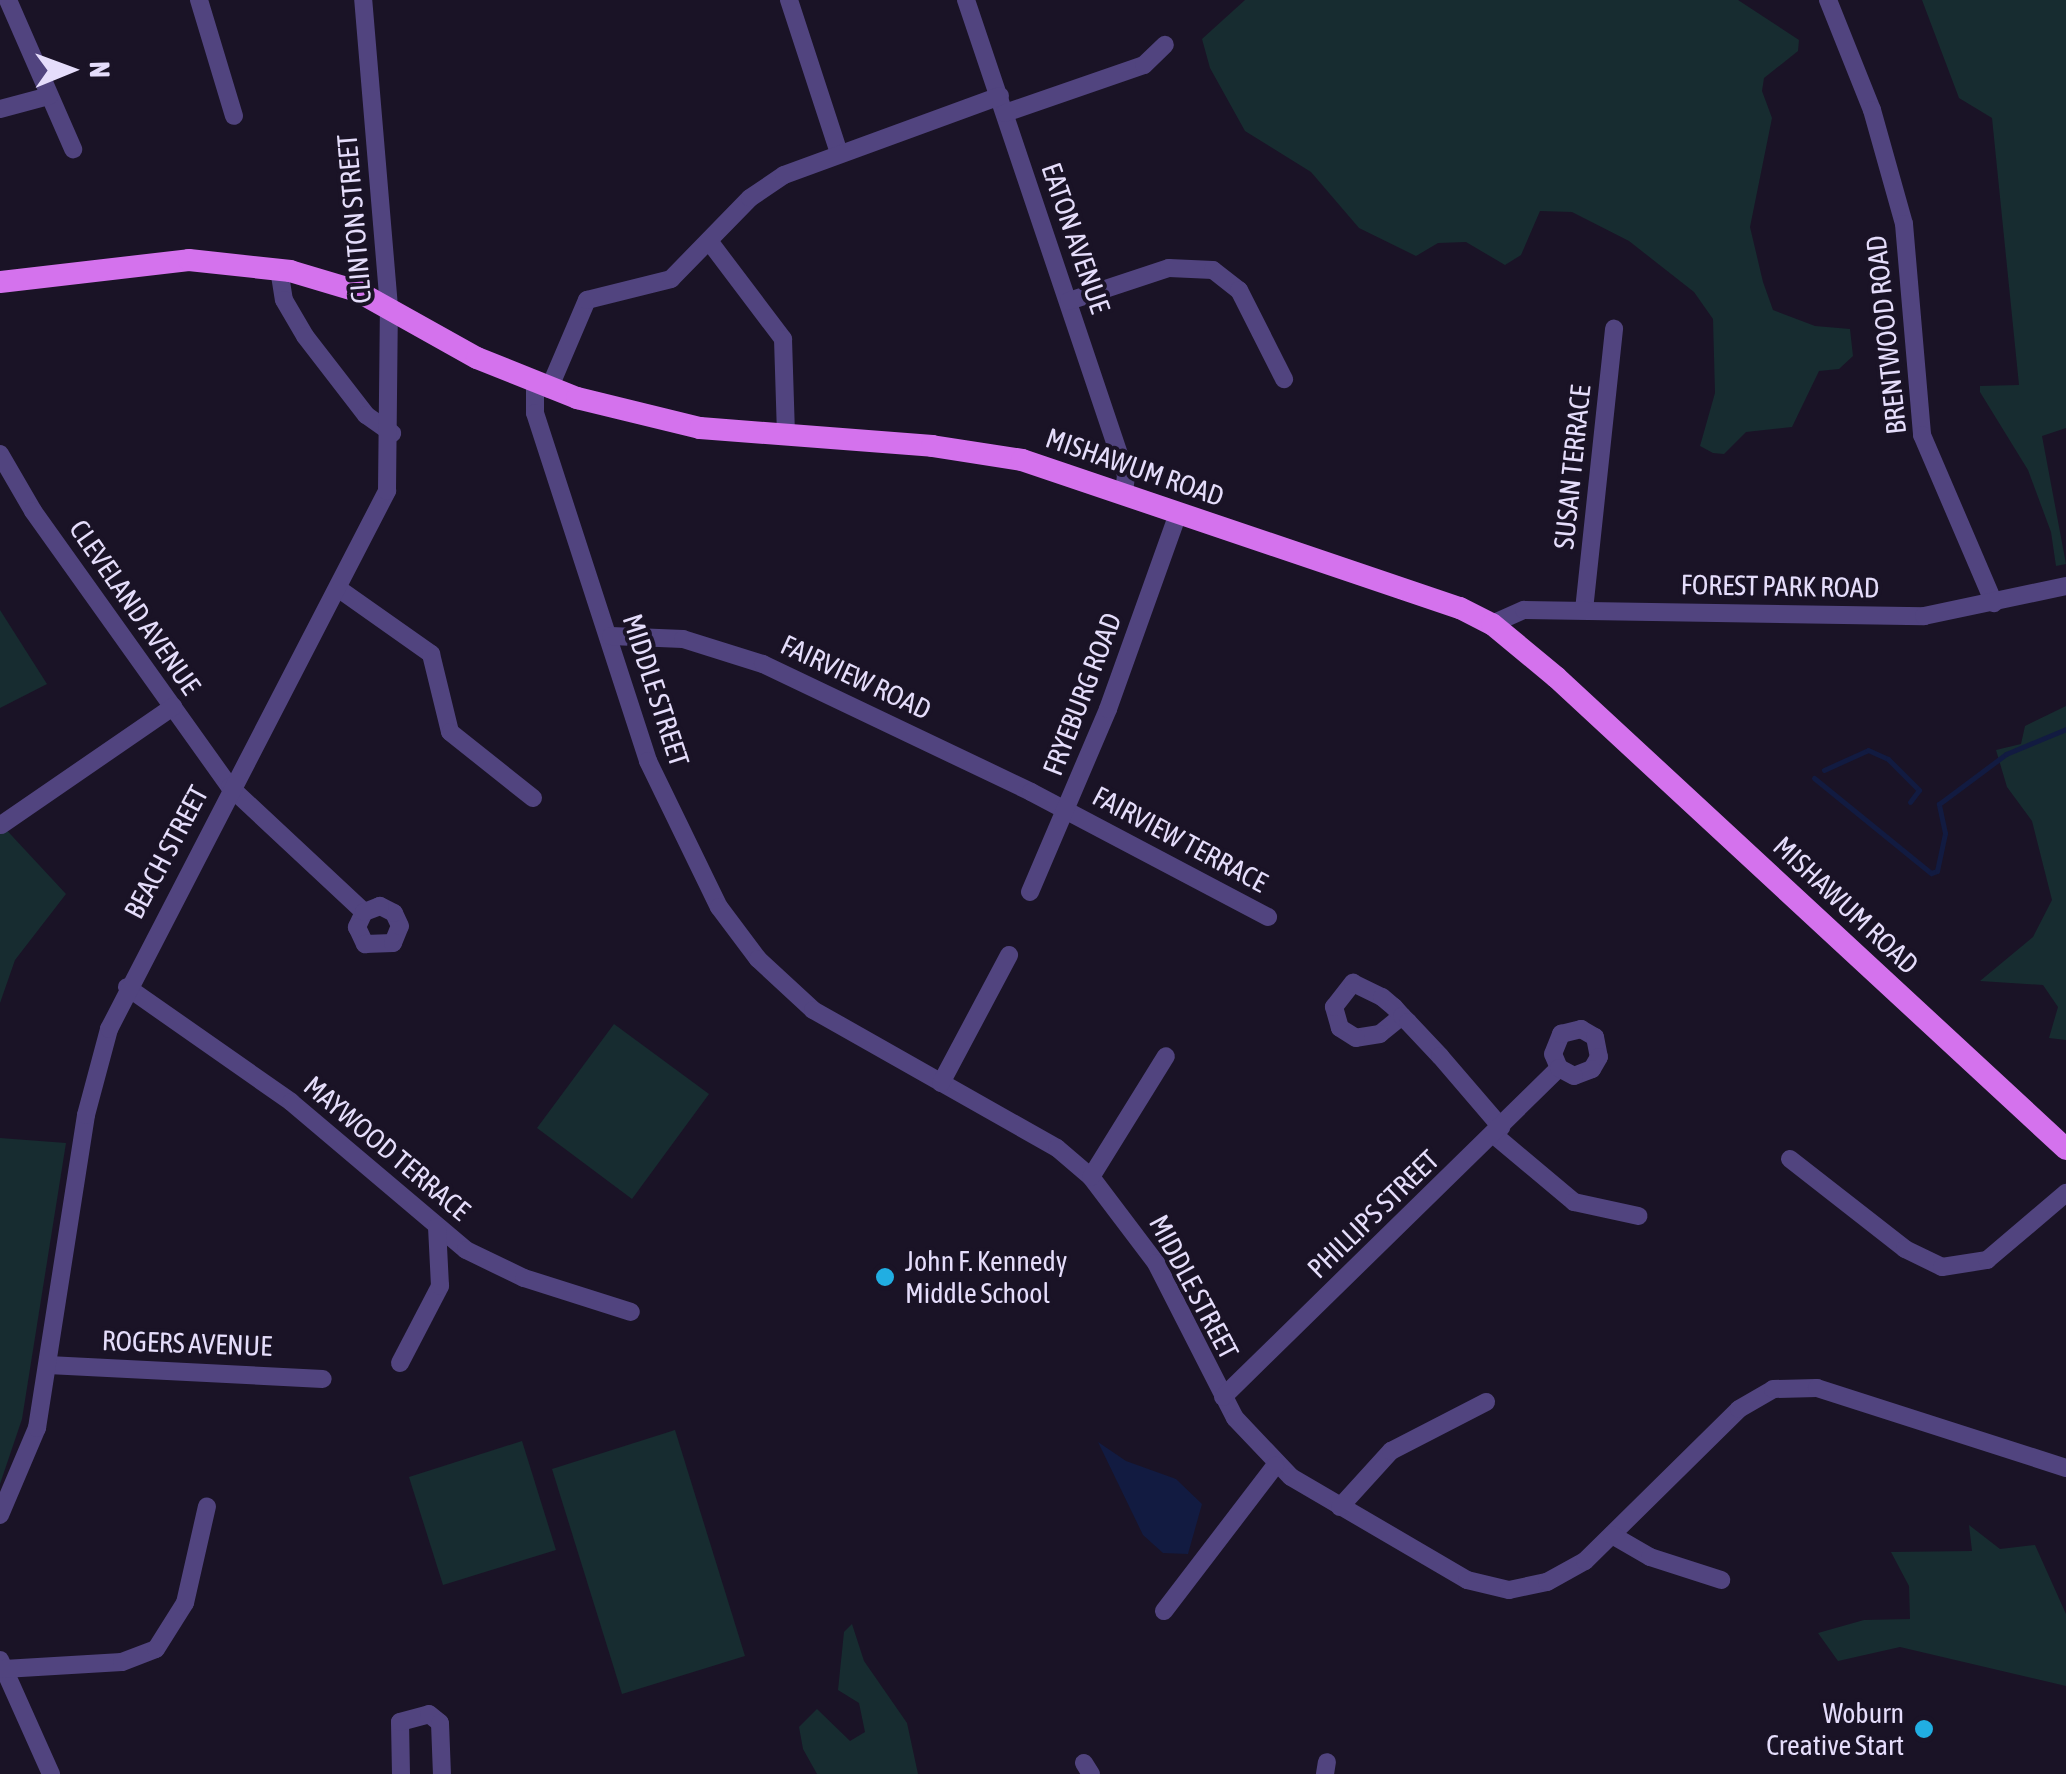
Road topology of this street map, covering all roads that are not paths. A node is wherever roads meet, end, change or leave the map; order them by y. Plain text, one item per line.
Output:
1 (8, 0) edge
2 (199, 0) edge
3 (363, 0) edge
4 (789, 0) edge
5 (966, 0) edge
6 (1828, 0) edge
7 (1166, 46) dead end
8 (49, 96) junction
9 (1002, 105) junction
10 (0, 110) edge
11 (234, 116) dead end
12 (73, 149) dead end
13 (838, 153) junction
14 (709, 241) junction
15 (279, 269) junction
16 (0, 282) edge
17 (1068, 301) junction
18 (389, 307) junction
19 (1614, 329) dead end
20 (1284, 378) dead end
21 (542, 387) junction
22 (392, 433) junction
23 (786, 436) junction
24 (0, 454) edge
25 (1124, 494) junction
26 (1178, 513) junction
27 (2066, 586) edge
28 (338, 590) junction
29 (1994, 603) junction
30 (1584, 610) junction
31 (1492, 624) junction
32 (610, 636) junction
33 (172, 707) junction
34 (231, 788) junction
35 (533, 798) dead end
36 (1066, 810) junction
37 (1, 824) edge
38 (1030, 892) dead end
39 (364, 912) dead end
40 (1268, 918) dead end
41 (1008, 954) dead end
42 (127, 986) junction
43 (1402, 1016) dead end
44 (1166, 1056) dead end
45 (1558, 1068) dead end
46 (941, 1082) junction
47 (1497, 1130) junction
48 (2066, 1150) edge
49 (1790, 1159) dead end
50 (1091, 1176) junction
51 (2066, 1194) edge
52 (1639, 1216) dead end
53 (437, 1228) junction
54 (631, 1312) dead end
55 (400, 1364) dead end
56 (48, 1365) junction
57 (323, 1379) dead end
58 (1223, 1397) junction
59 (1486, 1402) dead end
60 (1275, 1466) junction
61 (2066, 1468) edge
62 (207, 1506) dead end
63 (1340, 1507) junction
64 (0, 1516) edge
65 (1612, 1535) junction
66 (1721, 1580) dead end
67 (1164, 1612) dead end
68 (2, 1664) edge
69 (52, 1774) edge
70 (401, 1774) edge
71 (442, 1774) edge

1 - 8 street
2 - 11 street
3 - 18 street, CLINTON STREET
4 - 13 street
5 - 9 street, EATON AVENUE
6 - 29 street, BRENTWOOD ROAD
7 - 9 street
8 - 10 street
8 - 12 street
9 - 13 street
9 - 17 street, EATON AVENUE
13 - 14 street
14 - 21 street
14 - 23 street
15 - 16 main road, MISHAWUM ROAD
15 - 18 main road, MISHAWUM ROAD
15 - 22 street
17 - 20 street
17 - 25 street, EATON AVENUE
18 - 21 main road, MISHAWUM ROAD
18 - 22 street, CLINTON STREET
19 - 30 street, SUSAN TERRACE
21 - 23 main road, MISHAWUM ROAD
21 - 32 street, MIDDLE STREET
22 - 28 street, BEACH STREET
23 - 25 main road, MISHAWUM ROAD
24 - 33 street, CLEVELAND AVENUE
25 - 26 main road, MISHAWUM ROAD
26 - 31 main road, MISHAWUM ROAD
26 - 36 street, FRYEBURG ROAD
27 - 29 street, FOREST PARK ROAD
28 - 34 street, BEACH STREET
28 - 35 street
29 - 30 street, FOREST PARK ROAD
30 - 31 street, FOREST PARK ROAD
31 - 48 main road, MISHAWUM ROAD
32 - 36 street, FAIRVIEW ROAD
32 - 46 street, MIDDLE STREET
33 - 34 street, CLEVELAND AVENUE
33 - 37 street
34 - 39 street, CLEVELAND AVENUE
34 - 42 street, BEACH STREET
36 - 38 street, FRYEBURG ROAD
36 - 40 street, FAIRVIEW TERRACE
41 - 46 street
42 - 53 street, MAYWOOD TERRACE
42 - 56 street, BEACH STREET
43 - 47 street
44 - 50 street
45 - 47 street, PHILLIPS STREET
46 - 50 street, MIDDLE STREET
47 - 52 street
47 - 58 street, PHILLIPS STREET
49 - 51 street
50 - 58 street, MIDDLE STREET
53 - 54 street, MAYWOOD TERRACE
53 - 55 street
56 - 57 street, ROGERS AVENUE
56 - 64 street, BEACH STREET
58 - 60 street, MIDDLE STREET
59 - 63 street
60 - 63 street, MIDDLE STREET
60 - 67 street
61 - 65 street, MIDDLE STREET
62 - 68 street
63 - 65 street, MIDDLE STREET
65 - 66 street
68 - 69 street
70 - 71 street

